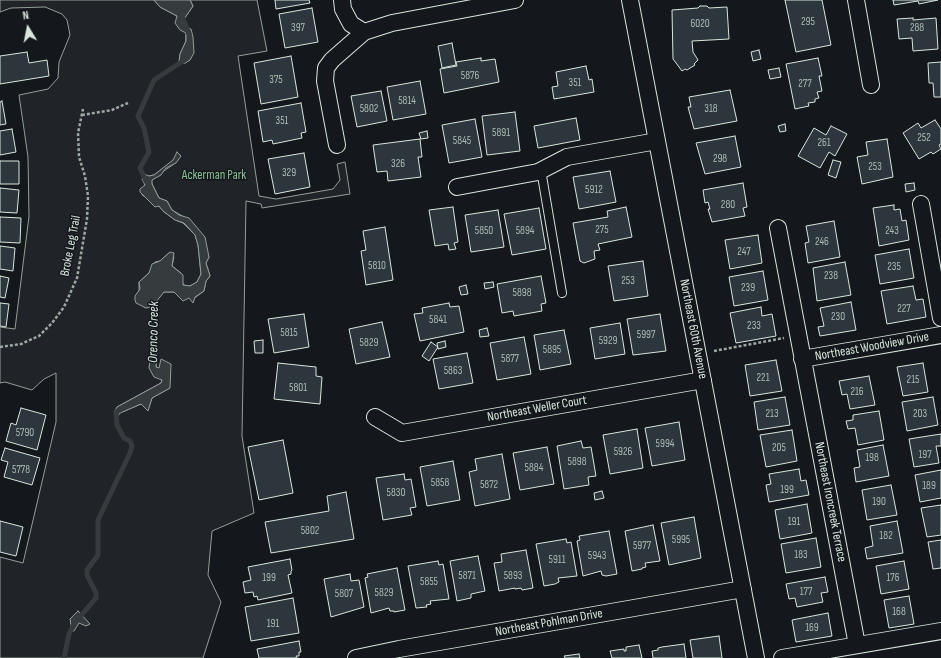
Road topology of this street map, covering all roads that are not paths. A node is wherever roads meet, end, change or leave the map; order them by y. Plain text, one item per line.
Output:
1 (342, 0) edge
2 (515, 0) edge
3 (630, 0) edge
4 (856, 0) edge
5 (364, 32) junction
6 (871, 85) dead end
7 (657, 141) junction
8 (338, 145) dead end
9 (541, 170) junction
10 (457, 186) dead end
11 (921, 204) dead end
12 (778, 228) dead end
13 (562, 293) dead end
14 (941, 318) edge
15 (941, 335) edge
16 (802, 359) junction
17 (703, 380) junction
18 (375, 417) dead end
19 (743, 589) junction
20 (941, 631) edge
21 (857, 645) junction
22 (356, 658) edge
23 (756, 658) edge
24 (782, 658) edge

1 - 5 street
2 - 5 street
3 - 7 street, Northeast 60th Avenue
4 - 6 street
5 - 8 street
7 - 9 street
7 - 17 street, Northeast 60th Avenue
9 - 10 street
9 - 13 lane
11 - 14 street
12 - 16 street, Northeast Ironcreek Terrace
15 - 16 street, Northeast Woodview Drive
16 - 21 street, Northeast Ironcreek Terrace
17 - 18 street, Northeast Weller Court
17 - 19 street, Northeast 60th Avenue
19 - 22 street, Northeast Pohlman Drive
19 - 23 street, Northeast 60th Avenue
20 - 21 street
21 - 24 street

